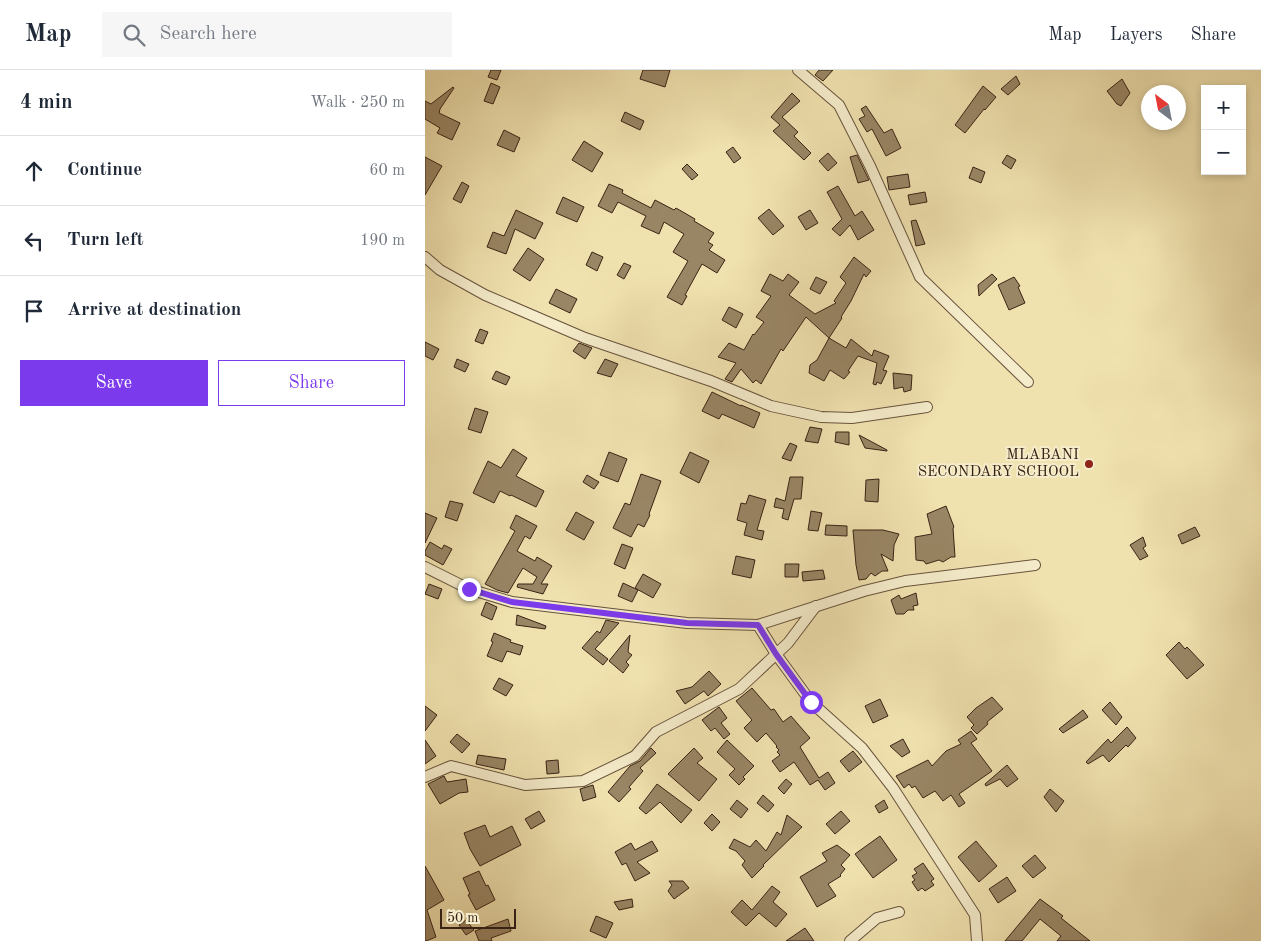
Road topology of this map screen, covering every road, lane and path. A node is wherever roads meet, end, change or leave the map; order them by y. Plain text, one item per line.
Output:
1 (798, 70) edge
2 (425, 257) edge
3 (1028, 382) dead end
4 (927, 407) dead end
5 (1035, 565) dead end
6 (425, 567) edge
7 (816, 606) junction
8 (758, 625) junction
9 (776, 654) junction
10 (425, 777) edge
11 (899, 912) dead end
12 (850, 941) edge
13 (977, 941) edge

1 - 3 street
2 - 4 street
5 - 7 street
6 - 8 street
7 - 8 street
7 - 9 street
8 - 9 street
9 - 10 street
9 - 13 street
11 - 12 street

